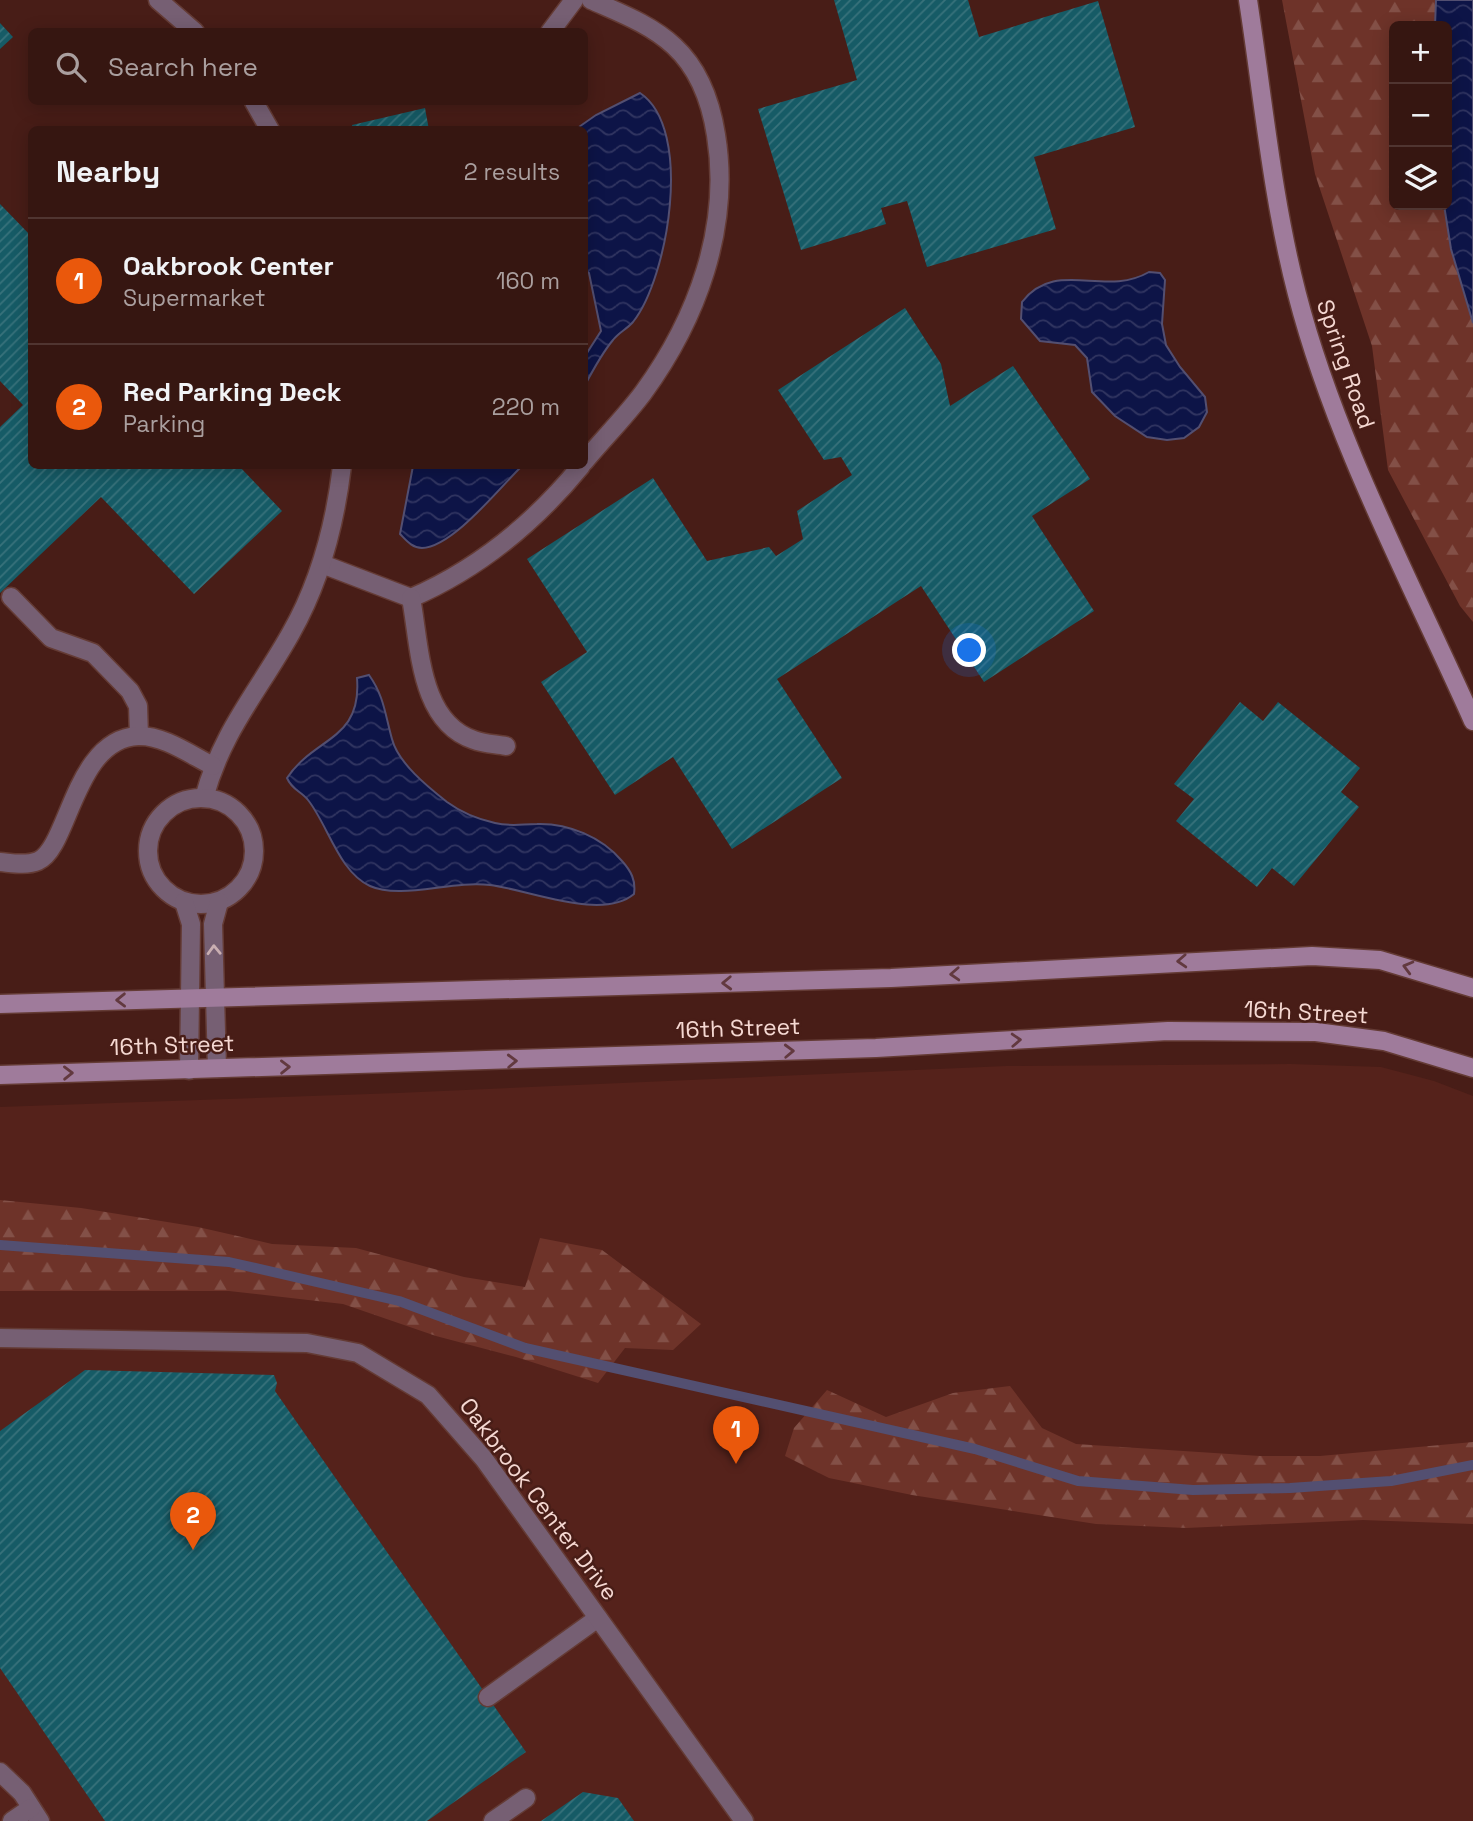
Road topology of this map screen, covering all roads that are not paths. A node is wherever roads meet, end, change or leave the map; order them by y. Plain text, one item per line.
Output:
1 (158, 0) edge
2 (574, 0) edge
3 (591, 0) edge
4 (1248, 0) edge
5 (190, 28) edge
6 (553, 28) edge
7 (256, 105) edge
8 (268, 126) edge
9 (588, 458) edge
10 (342, 469) edge
11 (578, 469) edge
12 (322, 564) junction
13 (11, 597) dead end
14 (411, 598) junction
15 (1473, 721) edge
16 (139, 736) junction
17 (506, 746) dead end
18 (213, 766) junction
19 (204, 798) junction
20 (0, 862) edge
21 (184, 902) junction
22 (219, 902) junction
23 (1473, 988) edge
24 (189, 999) junction
25 (216, 999) junction
26 (0, 1004) edge
27 (217, 1068) junction
28 (1473, 1068) edge
29 (188, 1070) junction
30 (0, 1075) edge
31 (0, 1338) edge
32 (598, 1618) junction
33 (488, 1697) dead end
34 (0, 1772) edge
35 (526, 1798) dead end
36 (35, 1814) edge
37 (12, 1821) edge
38 (493, 1821) edge
39 (744, 1821) edge

1 - 5 street
2 - 6 street
3 - 9 street
4 - 15 street, Spring Road
7 - 8 street
10 - 12 street
11 - 14 street
12 - 14 street
12 - 18 street
13 - 16 street
14 - 17 street
16 - 18 street
16 - 20 street
18 - 19 street
19 - 21 street
19 - 22 street
21 - 22 street
21 - 24 street
25 -> 22 street
23 -> 25 street, 16th Street
24 - 25 street, 16th Street
24 -> 26 street, 16th Street
24 - 29 street
25 - 27 street
27 -> 28 street, 16th Street
27 - 29 street, 16th Street
30 -> 29 street, 16th Street
31 - 32 street, Oakbrook Center Drive
32 - 33 street
32 - 39 street, Oakbrook Center Drive
34 - 36 street
35 - 38 street
36 - 37 street

